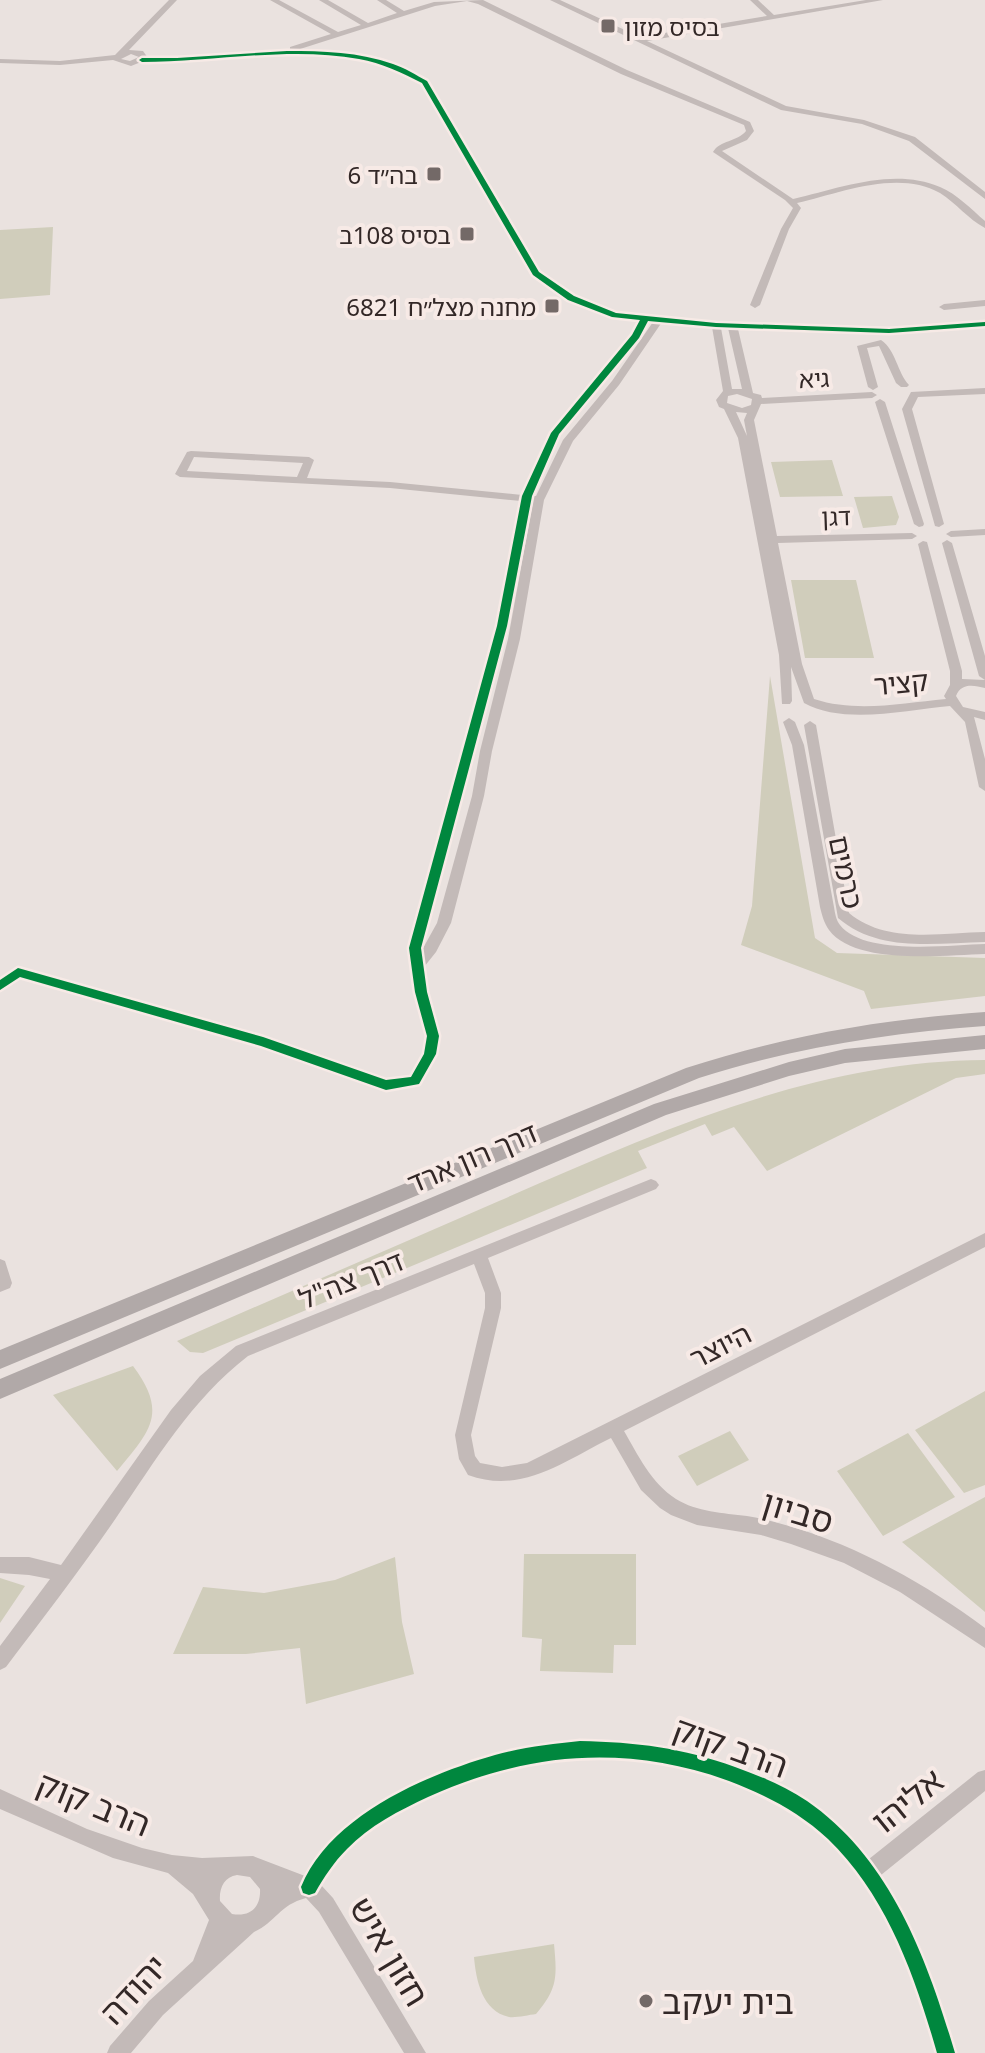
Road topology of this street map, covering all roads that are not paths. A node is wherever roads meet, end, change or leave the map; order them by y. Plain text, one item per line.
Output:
1 (173, 0) edge
2 (274, 0) edge
3 (323, 0) edge
4 (381, 0) edge
5 (464, 0) edge
6 (470, 0) edge
7 (554, 0) edge
8 (754, 0) edge
9 (879, 0) edge
10 (433, 2) edge
11 (403, 14) junction
12 (771, 16) junction
13 (369, 26) junction
14 (355, 30) junction
15 (338, 35) junction
16 (137, 40) junction
17 (637, 40) junction
18 (295, 54) junction
19 (273, 55) junction
20 (141, 56) junction
21 (119, 57) junction
22 (0, 61) edge
23 (985, 196) edge
24 (791, 202) junction
25 (985, 225) edge
26 (985, 303) edge
27 (755, 305) dead end
28 (944, 307) dead end
29 (645, 319) junction
30 (659, 320) junction
31 (985, 324) edge
32 (716, 325) junction
33 (732, 325) junction
34 (904, 385) junction
35 (985, 391) edge
36 (728, 392) junction
37 (748, 392) junction
38 (875, 395) junction
39 (903, 402) junction
40 (756, 405) junction
41 (729, 409) junction
42 (301, 479) junction
43 (533, 499) junction
44 (919, 524) junction
45 (939, 524) junction
46 (985, 532) edge
47 (912, 536) junction
48 (949, 538) junction
49 (768, 540) junction
50 (923, 544) junction
51 (985, 676) edge
52 (985, 684) edge
53 (956, 686) junction
54 (786, 701) junction
55 (809, 701) junction
56 (951, 702) junction
57 (855, 709) junction
58 (965, 713) junction
59 (985, 716) edge
60 (789, 722) junction
61 (811, 724) junction
62 (985, 787) edge
63 (985, 937) edge
64 (985, 949) edge
65 (417, 966) junction
66 (0, 986) edge
67 (984, 1018) edge
68 (978, 1044) edge
69 (651, 1185) dead end
70 (985, 1240) edge
71 (479, 1256) junction
72 (0, 1266) edge
73 (0, 1285) edge
74 (0, 1360) edge
75 (0, 1389) edge
76 (614, 1428) junction
77 (0, 1565) edge
78 (64, 1574) junction
79 (985, 1639) edge
80 (0, 1661) edge
81 (985, 1779) edge
82 (0, 1799) edge
83 (165, 1863) junction
84 (243, 1866) junction
85 (869, 1872) junction
86 (309, 1887) junction
87 (264, 1911) junction
88 (215, 1912) junction
89 (247, 1925) junction
90 (196, 1969) junction
91 (117, 2053) edge
92 (416, 2053) edge
93 (946, 2053) edge

1 - 16 street
2 - 15 street
3 - 13 street
4 - 11 street
5 - 10 street
6 - 24 street
7 - 17 street
8 - 12 street
9 - 12 street
10 - 11 street
11 - 13 street
12 - 17 street
13 - 14 street
14 - 15 street
14 - 18 street
15 - 19 street
16 - 20 street
16 - 21 street
17 - 23 street
18 - 19 street
18 - 29 street
19 - 20 street
20 - 21 street
21 - 22 street
24 - 25 street
24 - 27 street
26 - 28 street
29 - 30 street
29 - 43 street
30 - 32 street
30 - 43 street
31 - 33 street
32 - 33 street
32 - 36 street
33 - 37 street
34 - 38 street, גיא
34 - 38 street
34 - 39 street
35 - 39 street
36 - 37 street
36 - 41 street
37 - 40 street
38 - 39 street
38 - 40 street, גיא
38 - 44 street
39 - 45 street
40 - 41 street, גיא
40 - 49 street
41 - 49 street
42 - 42 street
42 - 43 street
43 - 65 street
43 - 65 street
44 - 45 street
44 - 47 street
45 - 48 street
46 - 48 street
47 - 49 street, דגן
47 - 50 street
48 - 50 street
48 - 51 street
49 - 54 street
49 - 55 street
50 - 53 street
52 - 53 street
53 - 56 street
54 - 55 street
54 - 60 street
55 - 57 street, קציר
55 - 61 street
56 - 57 street, קציר
56 - 58 street
57 - 61 street, קציר
58 - 59 street
58 - 62 street
60 - 61 street
60 - 64 street, כרמים
61 - 63 street, כרמים
65 - 66 street
67 - 74 main road, דרך רון ארד
68 - 75 main road, דרך רון ארד
69 - 71 street, דרך צה"ל
70 - 76 street, היוצר
71 - 76 street, היוצר
71 - 78 street, דרך צה"ל
72 - 73 street
76 - 79 street, סביון
77 - 78 street
78 - 80 street, דרך צה"ל
81 - 85 street, אליהו
82 - 83 street, הרב קוק
83 - 84 street, הרב קוק
83 - 88 street, הרב קוק
84 - 86 street, הרב קוק
84 - 87 street
84 - 88 street
85 - 86 street, הרב קוק
85 - 93 street, הרב קוק
86 - 87 street, חזון איש
86 - 92 street, חזון איש
87 - 89 street
88 - 89 street
88 - 90 street, יהודה
89 - 90 street, יהודה
90 - 91 street, יהודה

